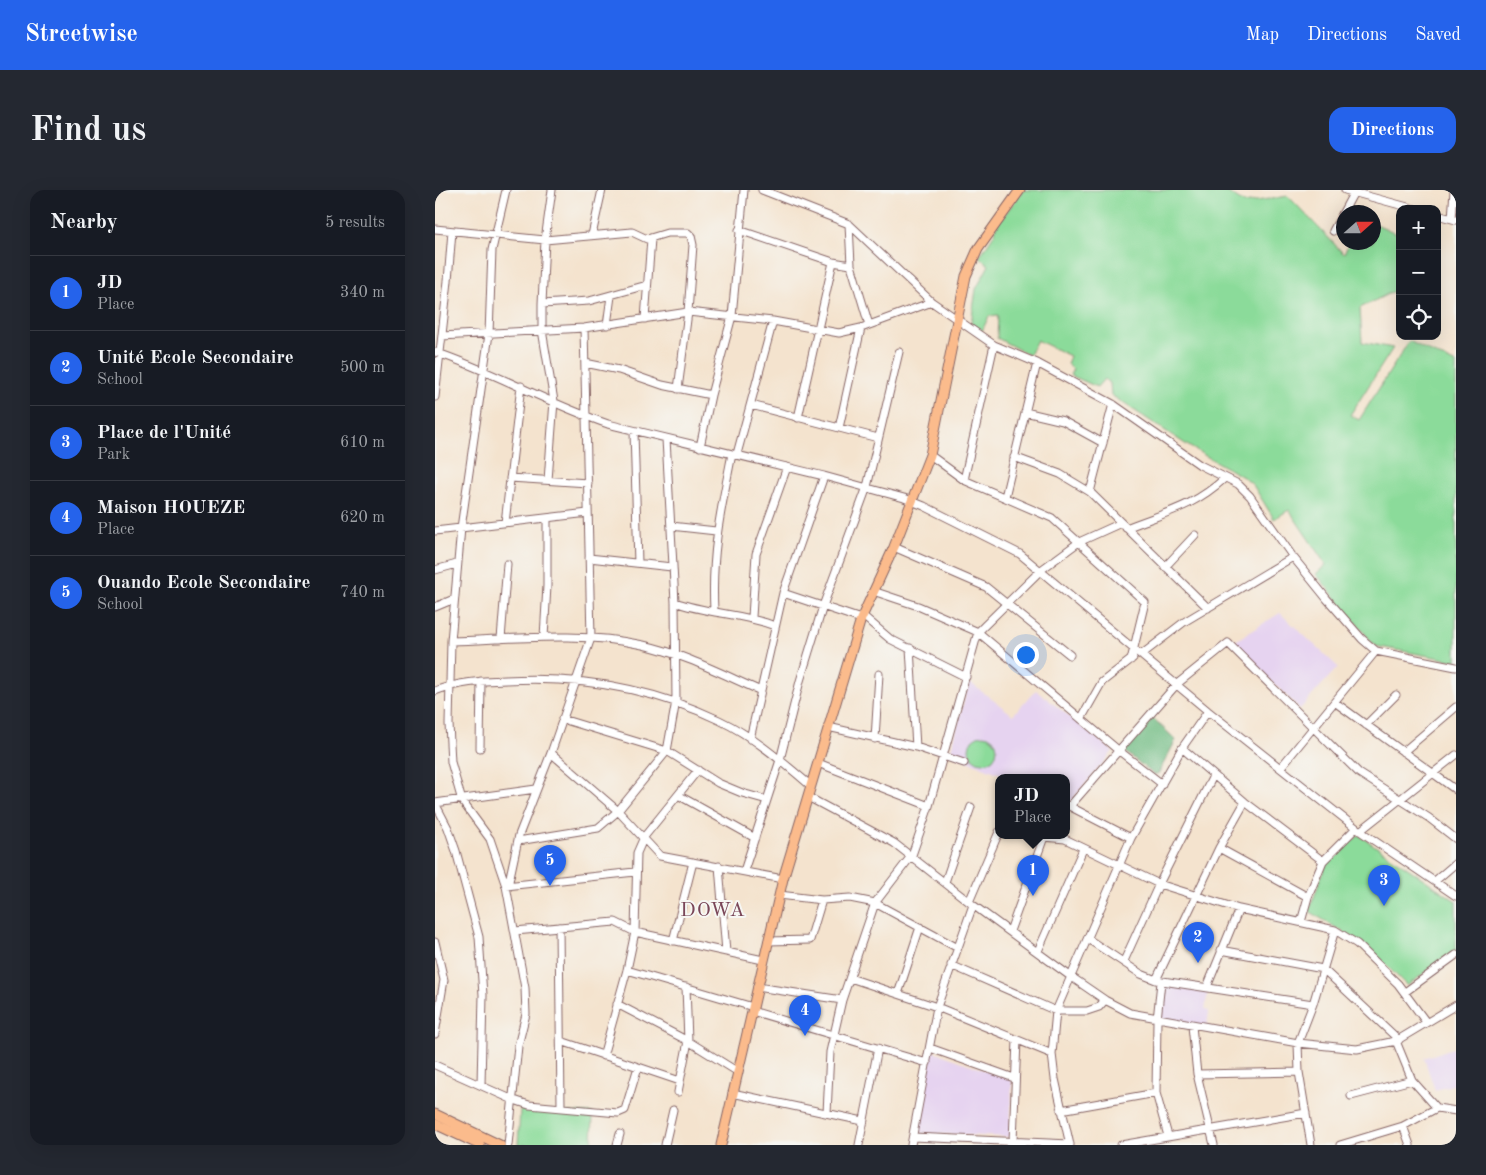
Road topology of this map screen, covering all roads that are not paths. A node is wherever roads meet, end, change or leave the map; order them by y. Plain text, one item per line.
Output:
1 (506, 190) edge
2 (552, 190) edge
3 (602, 190) edge
4 (744, 190) edge
5 (762, 190) edge
6 (783, 190) edge
7 (1020, 190) edge
8 (1345, 190) edge
9 (1453, 190) edge
10 (1354, 192) junction
11 (1374, 194) edge
12 (791, 200) junction
13 (1404, 205) edge
14 (1441, 216) edge
15 (1454, 220) edge
16 (849, 224) junction
17 (435, 229) edge
18 (739, 230) junction
19 (452, 231) junction
20 (1333, 231) dead end
21 (496, 235) junction
22 (592, 235) junction
23 (651, 239) junction
24 (545, 240) junction
25 (833, 262) junction
26 (851, 265) junction
27 (647, 285) junction
28 (611, 296) junction
29 (932, 302) junction
30 (542, 304) junction
31 (688, 312) junction
32 (732, 316) junction
33 (645, 319) junction
34 (957, 320) junction
35 (773, 321) junction
36 (607, 325) junction
37 (869, 325) junction
38 (584, 328) junction
39 (861, 328) junction
40 (542, 330) junction
41 (817, 331) junction
42 (489, 334) junction
43 (442, 336) junction
44 (994, 345) junction
45 (899, 352) dead end
46 (437, 353) edge
47 (585, 363) junction
48 (1037, 363) junction
49 (485, 370) junction
50 (521, 386) junction
51 (678, 389) junction
52 (711, 395) junction
53 (435, 397) edge
54 (554, 401) junction
55 (1113, 404) junction
56 (751, 405) junction
57 (1025, 412) junction
58 (586, 417) junction
59 (798, 418) junction
60 (839, 428) junction
61 (634, 432) junction
62 (878, 438) junction
63 (666, 440) junction
64 (1103, 443) junction
65 (701, 447) junction
66 (735, 454) junction
67 (930, 455) junction
68 (1014, 457) junction
69 (787, 467) junction
70 (824, 476) junction
71 (510, 478) junction
72 (1225, 478) junction
73 (548, 480) junction
74 (964, 480) junction
75 (588, 483) junction
76 (867, 487) junction
77 (1090, 492) junction
78 (1005, 496) junction
79 (913, 502) junction
80 (589, 513) junction
81 (547, 518) junction
82 (505, 523) junction
83 (1124, 525) junction
84 (671, 526) junction
85 (461, 528) junction
86 (435, 530) edge
87 (716, 531) junction
88 (1195, 535) dead end
89 (1079, 542) junction
90 (894, 547) junction
91 (1293, 557) junction
92 (589, 558) junction
93 (638, 563) junction
94 (457, 564) junction
95 (507, 564) dead end
96 (672, 567) junction
97 (1165, 567) junction
98 (435, 570) edge
99 (1041, 570) junction
100 (873, 591) junction
101 (783, 593) junction
102 (454, 599) junction
103 (675, 602) junction
104 (1008, 604) junction
105 (823, 606) junction
106 (435, 607) edge
107 (1208, 608) junction
108 (715, 610) junction
109 (752, 617) junction
110 (861, 617) junction
111 (775, 626) junction
112 (978, 632) junction
113 (544, 637) junction
114 (591, 638) junction
115 (501, 639) junction
116 (451, 641) junction
117 (910, 648) junction
118 (1376, 651) junction
119 (1138, 652) junction
120 (674, 654) junction
121 (1069, 655) dead end
122 (1456, 667) edge
123 (879, 674) dead end
124 (966, 677) junction
125 (578, 680) junction
126 (481, 681) junction
127 (1177, 684) junction
128 (450, 685) junction
129 (761, 690) junction
130 (435, 691) edge
131 (1396, 695) dead end
132 (676, 701) junction
133 (1336, 703) junction
134 (1456, 707) edge
135 (1208, 711) junction
136 (562, 719) junction
137 (1081, 719) junction
138 (1366, 725) junction
139 (828, 727) junction
140 (1313, 727) junction
141 (751, 739) junction
142 (875, 739) junction
143 (916, 747) junction
144 (480, 748) dead end
145 (1182, 748) junction
146 (1118, 750) junction
147 (667, 751) junction
148 (1403, 752) junction
149 (551, 753) junction
150 (944, 754) junction
151 (1456, 755) edge
152 (780, 760) junction
153 (818, 763) junction
154 (964, 763) dead end
155 (1281, 766) junction
156 (699, 770) junction
157 (1432, 773) junction
158 (1213, 776) junction
159 (1162, 784) junction
160 (811, 786) junction
161 (536, 789) junction
162 (1456, 790) edge
163 (678, 795) junction
164 (808, 797) junction
165 (767, 800) junction
166 (462, 801) junction
167 (1399, 801) junction
168 (1245, 802) junction
169 (435, 803) edge
170 (1070, 804) edge
171 (929, 806) junction
172 (971, 807) dead end
173 (1070, 807) edge
174 (618, 810) junction
175 (1358, 830) junction
176 (644, 837) junction
177 (755, 838) junction
178 (1131, 838) junction
179 (996, 839) edge
180 (1040, 839) edge
181 (1065, 839) edge
182 (1456, 839) edge
183 (518, 841) junction
184 (1219, 848) junction
185 (1083, 849) junction
186 (912, 855) junction
187 (1323, 861) junction
188 (693, 862) junction
189 (1456, 863) edge
190 (719, 866) junction
191 (1120, 866) junction
192 (744, 871) junction
193 (635, 872) junction
194 (783, 879) junction
195 (945, 882) junction
196 (1435, 882) junction
197 (1159, 884) junction
198 (507, 886) junction
199 (779, 895) junction
200 (1197, 896) junction
201 (1456, 896) edge
202 (1308, 897) junction
203 (822, 900) junction
204 (875, 903) junction
205 (971, 903) junction
206 (1239, 908) junction
207 (1301, 922) junction
208 (559, 927) junction
209 (920, 927) junction
210 (1335, 930) junction
211 (515, 931) junction
212 (1010, 931) junction
213 (635, 932) junction
214 (1088, 939) junction
215 (673, 940) junction
216 (768, 941) junction
217 (435, 942) edge
218 (957, 947) junction
219 (1221, 950) junction
220 (1038, 951) junction
221 (726, 952) junction
222 (1456, 955) edge
223 (763, 960) junction
224 (1124, 962) junction
225 (951, 965) junction
226 (1323, 969) junction
227 (627, 970) junction
228 (1070, 976) junction
229 (850, 978) junction
230 (1159, 981) junction
231 (686, 987) junction
232 (757, 987) junction
233 (1207, 987) junction
234 (1405, 992) junction
235 (899, 994) junction
236 (842, 1000) junction
237 (1105, 1000) junction
238 (617, 1004) junction
239 (1313, 1004) junction
240 (1456, 1005) edge
241 (937, 1007) junction
242 (753, 1009) junction
243 (1055, 1012) junction
244 (1157, 1020) junction
245 (1426, 1022) junction
246 (436, 1024) edge
247 (1192, 1026) junction
248 (435, 1034) edge
249 (833, 1035) junction
250 (1017, 1040) junction
251 (1398, 1040) junction
252 (561, 1041) junction
253 (688, 1041) junction
254 (1298, 1043) junction
255 (877, 1048) junction
256 (930, 1048) junction
257 (1052, 1054) junction
258 (603, 1056) junction
259 (927, 1063) junction
260 (435, 1065) edge
261 (638, 1067) junction
262 (738, 1072) junction
263 (1299, 1072) junction
264 (1197, 1074) junction
265 (1014, 1078) junction
266 (1413, 1080) junction
267 (680, 1081) junction
268 (481, 1085) junction
269 (678, 1092) dead end
270 (733, 1092) junction
271 (1156, 1093) junction
272 (1351, 1096) dead end
273 (511, 1099) junction
274 (561, 1107) junction
275 (1437, 1108) junction
276 (673, 1110) dead end
277 (1061, 1110) junction
278 (1456, 1111) edge
279 (827, 1113) junction
280 (1306, 1113) junction
281 (435, 1114) edge
282 (863, 1121) junction
283 (435, 1124) edge
284 (1403, 1126) junction
285 (1208, 1128) junction
286 (620, 1134) dead end
287 (1168, 1136) junction
288 (913, 1137) junction
289 (1013, 1141) junction
290 (985, 1142) edge
291 (1145, 1143) edge
292 (476, 1144) edge
293 (1070, 1144) edge
294 (500, 1145) edge
295 (508, 1145) edge
296 (617, 1145) edge
297 (665, 1145) edge
298 (721, 1145) edge
299 (859, 1145) edge
300 (911, 1145) edge
301 (1121, 1145) edge
302 (1214, 1145) edge
303 (1311, 1145) edge
304 (1339, 1145) edge
305 (1410, 1145) edge

1 - 21 street
2 - 24 street
3 - 22 street
4 - 18 street
5 - 12 street
6 - 12 street
7 - 34 main road
8 - 10 street
9 - 15 street
10 - 11 street
10 - 20 street
11 - 13 street
12 - 16 street
14 - 15 street
16 - 26 street
16 - 29 street
17 - 19 street
18 - 25 street
18 - 32 street
19 - 21 street
19 - 43 street
21 - 24 street
21 - 42 street
22 - 23 street
22 - 24 street
23 - 27 street
23 - 31 street
24 - 30 street
25 - 26 street
25 - 41 street
26 - 37 street
27 - 28 street
27 - 33 street
28 - 30 street
28 - 36 street
29 - 34 street
29 - 37 street
30 - 40 street
31 - 32 street
31 - 33 street
31 - 51 street
32 - 35 street
32 - 52 street
33 - 36 street
34 - 44 street
34 - 67 main road
35 - 41 street
35 - 56 street
36 - 38 street
37 - 39 street
38 - 40 street
38 - 47 street
39 - 41 street
39 - 60 street
40 - 42 street
40 - 54 street
41 - 59 street
42 - 43 street
42 - 49 street
43 - 46 street
44 - 48 street
44 - 74 street
45 - 62 street
46 - 49 street
46 - 53 street
47 - 51 street
47 - 58 street
48 - 55 street
48 - 57 street
49 - 50 street
49 - 85 street
50 - 54 street
50 - 71 street
51 - 52 street
52 - 65 street
54 - 58 street
54 - 73 street
55 - 64 street
55 - 72 street
56 - 59 street
56 - 66 street
57 - 64 street
57 - 68 street
58 - 61 street
58 - 75 street
59 - 60 street
60 - 62 street
61 - 63 street
61 - 93 street
62 - 76 street
63 - 65 street
63 - 84 street
64 - 77 street
65 - 66 street
66 - 69 street
66 - 87 street
67 - 74 street
67 - 79 main road
68 - 77 street
68 - 78 street
69 - 70 street
69 - 109 street
70 - 76 street
70 - 101 street
71 - 73 street
71 - 82 street
72 - 83 street
72 - 91 street
73 - 75 street
74 - 78 street
75 - 80 street
76 - 79 street
76 - 105 street
77 - 83 street
78 - 89 street
79 - 90 main road
79 - 99 street
80 - 81 street
80 - 92 street
81 - 82 street
81 - 113 street
82 - 85 street
83 - 89 street
83 - 97 street
84 - 87 street
84 - 96 street
85 - 86 street
85 - 94 street
87 - 108 street
88 - 97 street
89 - 99 street
89 - 119 street
90 - 100 main road
90 - 104 street
91 - 107 street
91 - 118 street
92 - 93 street
92 - 114 street
93 - 96 street
94 - 98 street
94 - 102 street
95 - 115 street
96 - 103 street
97 - 107 street
99 - 104 street
99 - 119 street
100 - 110 main road
100 - 112 street
101 - 105 street
101 - 111 street
102 - 106 street
102 - 116 street
103 - 108 street
103 - 120 street
104 - 112 street
104 - 121 street
105 - 110 street
105 - 152 street
107 - 119 street
108 - 109 street
109 - 111 street
110 - 117 street
110 - 139 main road
111 - 129 street
112 - 124 street
112 - 137 street
113 - 114 street
113 - 115 street
114 - 120 street
114 - 125 street
115 - 116 street
116 - 128 street
117 - 124 street
117 - 143 street
118 - 122 street
118 - 133 street
119 - 127 street
119 - 137 street
120 - 129 street
120 - 132 street
123 - 142 street
124 - 150 street
125 - 126 street
125 - 132 street
125 - 136 street
126 - 128 street
126 - 144 street
127 - 135 street
127 - 140 street
127 - 146 street
128 - 130 street
128 - 166 street
129 - 141 street
131 - 138 street
132 - 141 street
132 - 147 street
133 - 138 street
133 - 140 street
134 - 148 street
135 - 145 street
135 - 155 street
136 - 147 street
136 - 149 street
137 - 146 street
138 - 148 street
139 - 142 street
139 - 153 main road
140 - 155 street
140 - 167 street
141 - 152 street
142 - 143 street
143 - 150 street
145 - 158 street
145 - 159 street
146 - 159 street
146 - 170 street
147 - 156 street
147 - 174 street
148 - 157 street
149 - 161 street
149 - 174 street
150 - 154 street
150 - 171 street
151 - 157 street
152 - 160 street
152 - 165 street
153 - 160 main road
153 - 171 street
155 - 175 street
156 - 163 street
156 - 165 street
157 - 162 street
157 - 167 street
158 - 168 street
158 - 197 street
159 - 178 street
160 - 164 main road
161 - 166 street
161 - 183 street
163 - 176 street
163 - 177 street
164 - 186 street
164 - 194 main road
165 - 177 street
166 - 169 street
166 - 198 street
167 - 175 street
167 - 182 street
168 - 184 street
168 - 187 street
169 - 268 street
171 - 186 street
172 - 195 street
173 - 178 street
174 - 176 street
174 - 183 street
175 - 187 street
175 - 196 street
176 - 188 street
176 - 193 street
177 - 192 street
178 - 191 street
179 - 205 street
180 - 212 street
181 - 185 street
183 - 198 street
184 - 200 street
184 - 202 street
185 - 191 street
185 - 220 street
186 - 195 street
186 - 204 street
187 - 202 street
188 - 190 street
188 - 215 street
189 - 196 street
190 - 192 street
190 - 221 street
191 - 197 street
191 - 214 street
192 - 194 street
193 - 198 street
193 - 213 street
194 - 199 main road
195 - 205 street
196 - 201 street
197 - 200 street
197 - 224 street
198 - 211 street
199 - 203 street
199 - 216 main road
200 - 206 street
200 - 230 street
202 - 207 street
203 - 204 street
203 - 216 street
204 - 209 street
204 - 229 street
205 - 212 street
205 - 218 street
206 - 207 street
206 - 219 street
207 - 210 street
208 - 211 street
208 - 213 street
208 - 252 street
209 - 218 street
209 - 235 street
210 - 226 street
210 - 234 street
211 - 273 street
212 - 220 street
213 - 215 street
213 - 227 street
214 - 224 street
214 - 228 street
215 - 221 street
216 - 223 main road
217 - 246 street
218 - 225 street
219 - 226 street
219 - 233 street
220 - 228 street
221 - 223 street
222 - 234 street
223 - 232 main road
224 - 230 street
225 - 241 street
225 - 243 street
226 - 239 street
226 - 251 street
227 - 231 street
227 - 238 street
228 - 237 street
228 - 243 street
229 - 235 street
229 - 236 street
230 - 233 street
230 - 244 street
231 - 242 street
231 - 253 street
232 - 236 street
232 - 242 main road
233 - 239 street
234 - 245 street
235 - 241 street
236 - 249 street
237 - 243 street
237 - 244 street
238 - 253 street
238 - 258 street
239 - 254 street
240 - 245 street
241 - 250 street
241 - 256 street
242 - 249 street
242 - 262 main road
243 - 257 street
244 - 247 street
244 - 271 street
245 - 251 street
246 - 248 street
247 - 254 street
247 - 264 street
249 - 255 street
249 - 279 street
250 - 257 street
250 - 265 street
251 - 254 street
251 - 266 street
252 - 258 street
252 - 274 street
253 - 262 street
253 - 267 street
254 - 263 street
255 - 259 street
255 - 282 street
256 - 259 street
256 - 265 street
257 - 277 street
258 - 261 street
259 - 288 street
260 - 268 street
261 - 267 street
261 - 274 street
262 - 270 main road
263 - 264 street
263 - 280 street
264 - 285 street
265 - 289 street
266 - 272 street
266 - 275 street
267 - 269 street
268 - 273 street
270 - 279 street
270 - 298 main road
271 - 277 street
271 - 287 street
273 - 274 street
273 - 295 street
275 - 278 street
275 - 284 street
276 - 297 street
277 - 293 street
279 - 282 street
280 - 285 street
280 - 303 street
281 - 294 main road
282 - 299 street
283 - 292 main road
284 - 304 street
284 - 305 street
285 - 287 street
285 - 302 street
286 - 296 street
287 - 291 street
288 - 290 street
288 - 300 street
289 - 290 street
289 - 293 street
291 - 301 street

